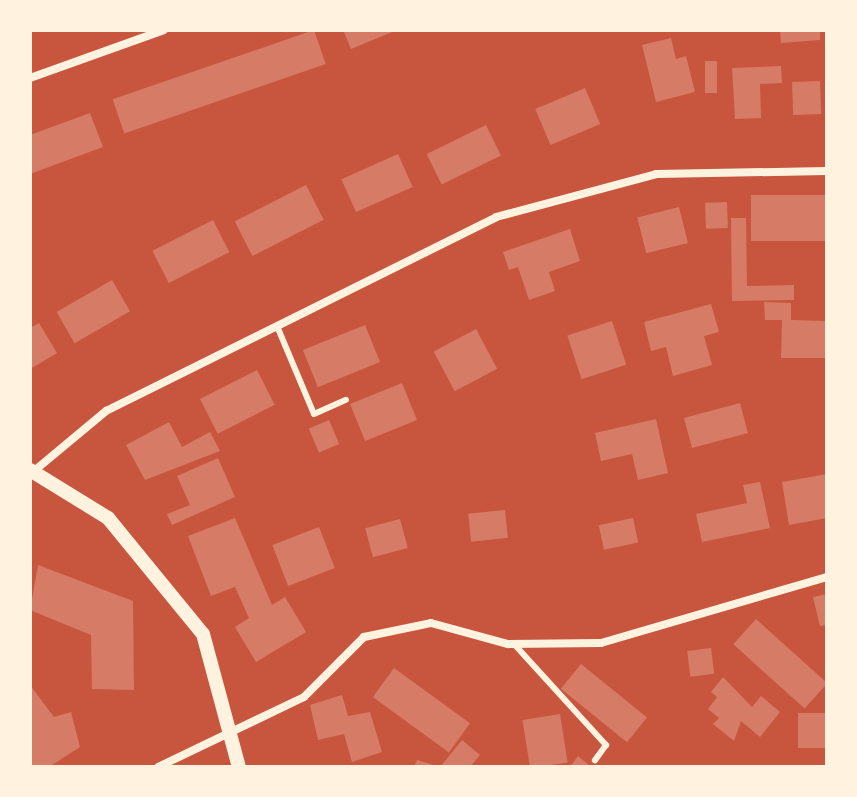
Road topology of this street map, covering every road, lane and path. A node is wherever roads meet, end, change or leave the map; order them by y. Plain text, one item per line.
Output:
1 (130, 30) edge
2 (164, 30) edge
3 (133, 40) junction
4 (30, 78) edge
5 (827, 171) edge
6 (275, 322) junction
7 (346, 400) dead end
8 (32, 470) edge
9 (827, 577) edge
10 (514, 644) junction
11 (234, 735) junction
12 (595, 760) dead end
13 (158, 767) edge
14 (239, 767) edge

1 - 3 lane
2 - 3 street
3 - 4 street
5 - 6 street
6 - 7 lane
6 - 8 street
8 - 11 street
9 - 10 street
10 - 11 street
10 - 12 lane
11 - 13 street
11 - 14 street

